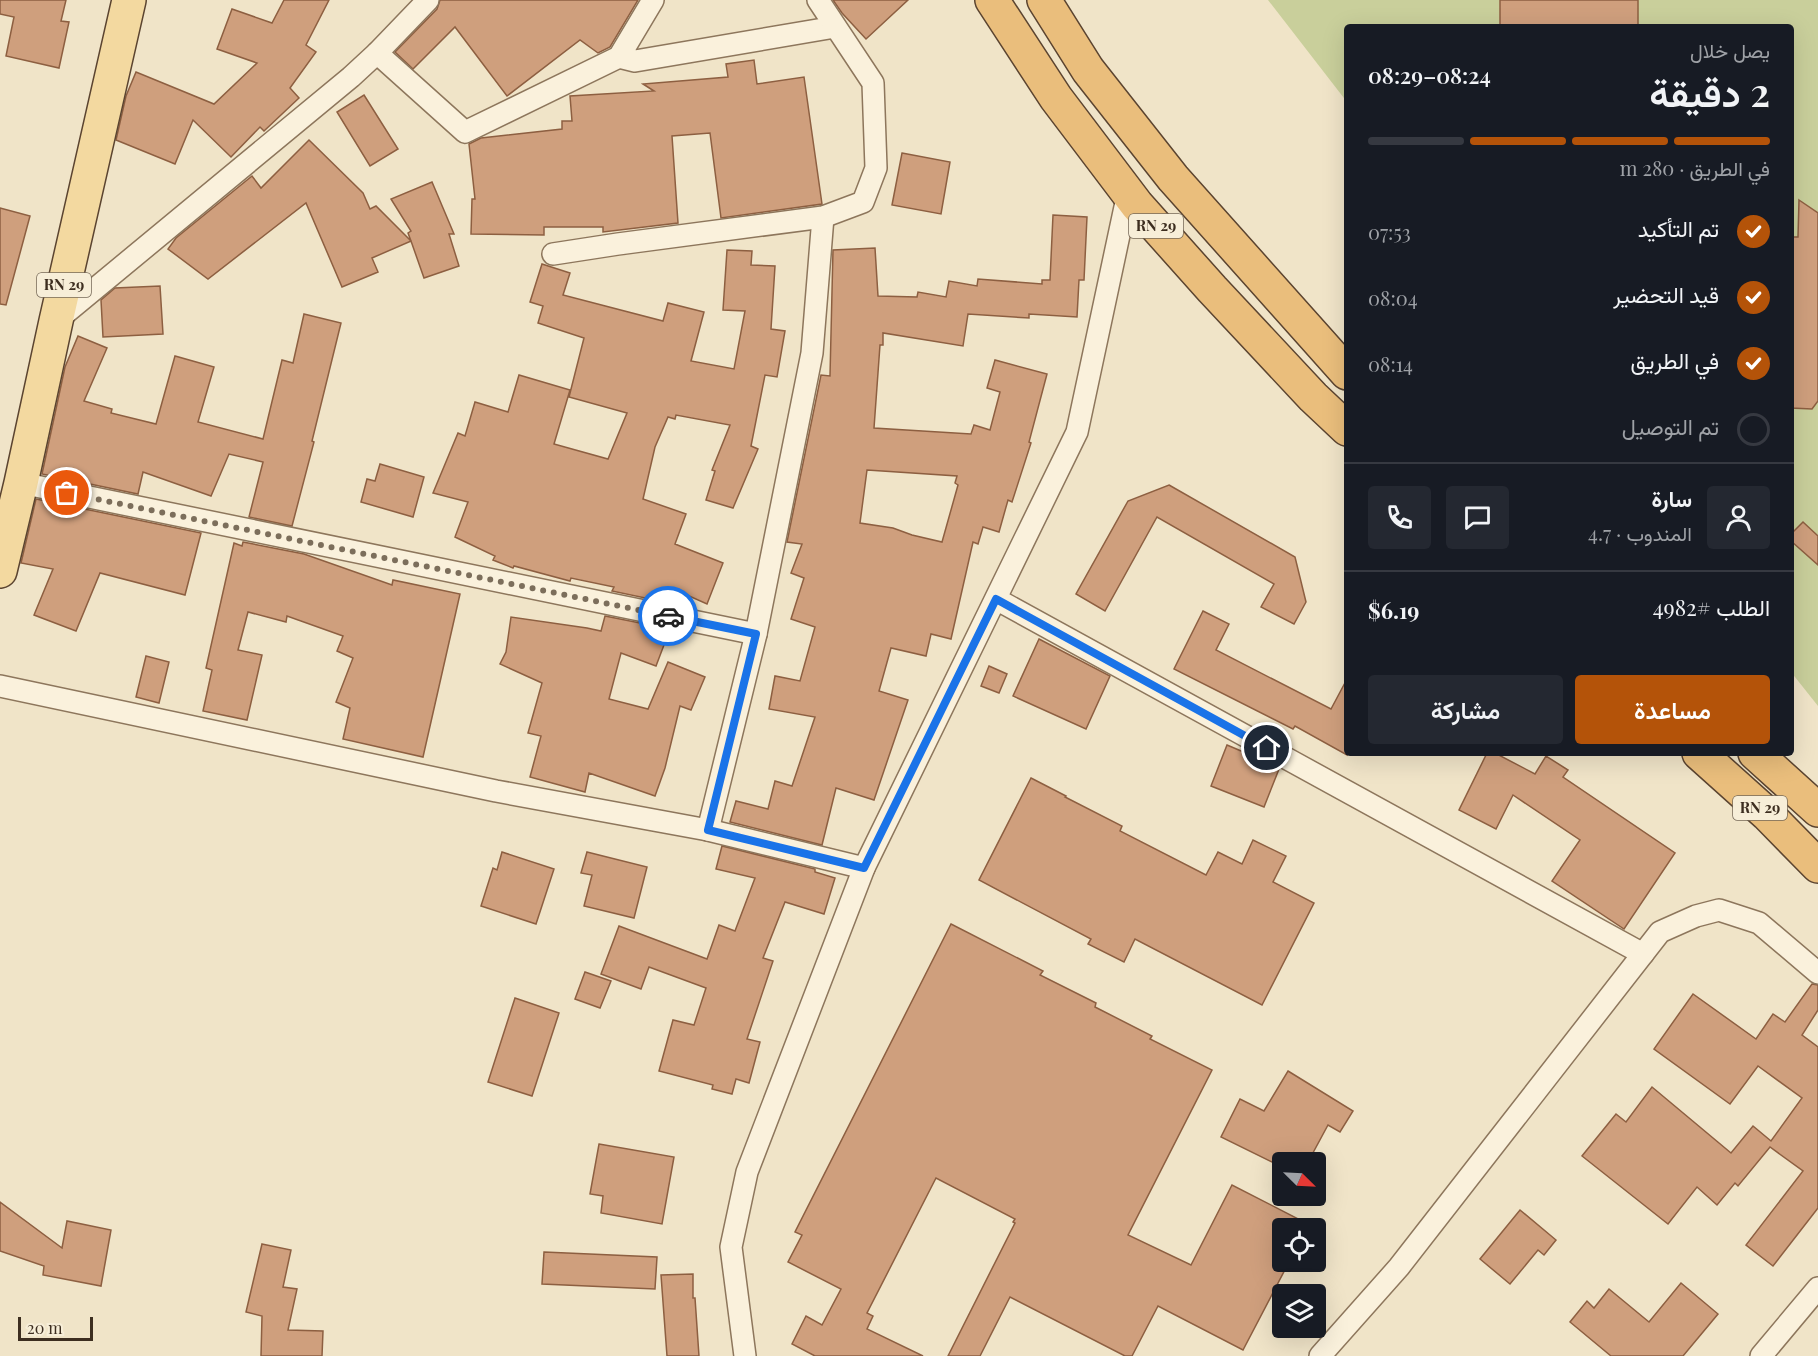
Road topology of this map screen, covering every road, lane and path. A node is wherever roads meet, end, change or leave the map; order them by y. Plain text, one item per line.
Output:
1 (129, 0) edge
2 (428, 0) edge
3 (653, 0) edge
4 (819, 0) edge
5 (992, 0) edge
6 (1053, 3) edge
7 (835, 27) junction
8 (377, 53) junction
9 (620, 57) junction
10 (1128, 193) junction
11 (823, 218) junction
12 (553, 254) dead end
13 (56, 321) junction
14 (1344, 370) edge
15 (1344, 426) edge
16 (21, 483) junction
17 (0, 571) edge
18 (996, 599) junction
19 (756, 634) junction
20 (0, 686) edge
21 (1702, 756) edge
22 (1758, 756) edge
23 (1818, 810) edge
24 (708, 830) junction
25 (1818, 866) edge
26 (864, 868) junction
27 (1643, 954) junction
28 (1818, 973) edge
29 (1818, 1288) edge
30 (745, 1356) edge
31 (1320, 1356) edge
32 (1761, 1356) edge

1 - 13 main road, RN 29
2 - 8 street
3 - 9 street
4 - 7 street
5 - 10 highway, RN 29
6 - 14 highway, RN 29
7 - 9 street
7 - 11 street
8 - 9 street
8 - 13 street
10 - 15 highway, RN 29
10 - 18 street
11 - 12 street
11 - 19 street
13 - 16 main road, RN 29
16 - 17 main road, RN 29
16 - 19 street
18 - 26 street
18 - 27 street
19 - 24 street
20 - 24 street
21 - 25 highway, RN 29
22 - 23 highway, RN 29
24 - 26 street
26 - 30 street
27 - 28 street
27 - 31 street
29 - 32 street

